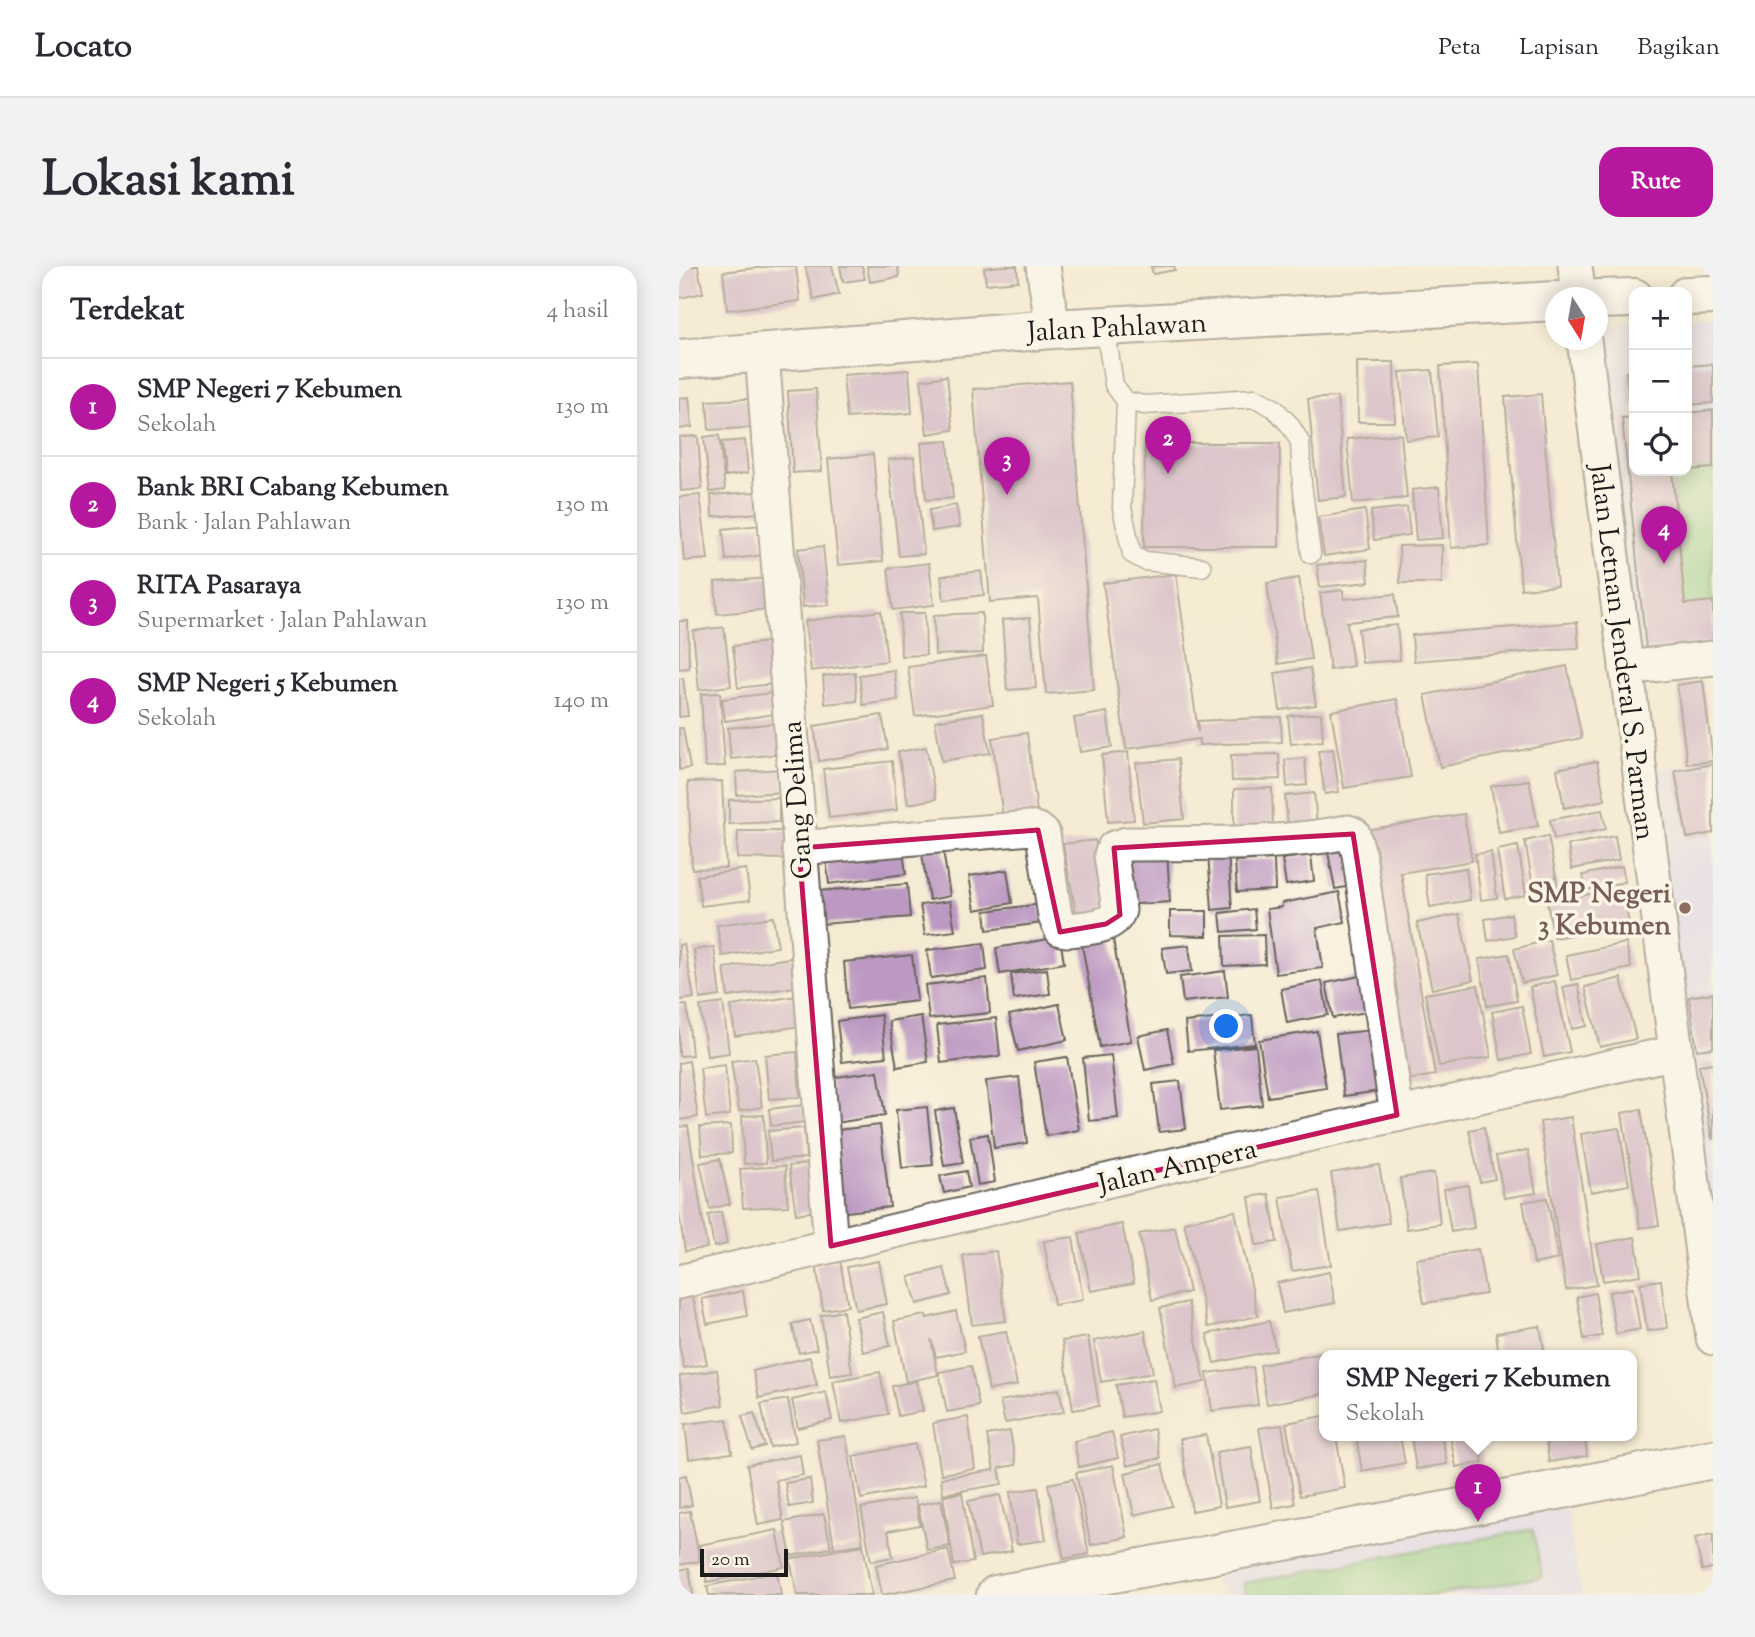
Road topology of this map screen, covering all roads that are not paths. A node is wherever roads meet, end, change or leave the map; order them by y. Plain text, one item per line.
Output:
1 (1043, 266) edge
2 (1575, 266) edge
3 (1578, 287) edge
4 (1713, 295) edge
5 (1692, 296) edge
6 (1629, 298) edge
7 (1608, 299) edge
8 (1545, 302) edge
9 (1105, 326) junction
10 (1053, 329) junction
11 (1585, 350) edge
12 (762, 353) junction
13 (679, 359) edge
14 (1126, 401) junction
15 (1311, 554) dead end
16 (1202, 566) dead end
17 (1713, 659) edge
18 (1626, 668) junction
19 (799, 848) junction
20 (1676, 1052) junction
21 (1397, 1115) junction
22 (831, 1246) junction
23 (679, 1282) edge
24 (1713, 1338) edge
25 (1713, 1459) edge
26 (1058, 1589) edge
27 (996, 1595) edge

1 - 10 street
2 - 3 street
4 - 5 main road
6 - 7 main road
8 - 9 main road, Jalan Pahlawan
9 - 10 main road, Jalan Pahlawan
9 - 14 lane
10 - 12 main road, Jalan Pahlawan
11 - 18 street, Jalan Letnan Jenderal S. Parman
12 - 13 main road, Jalan Pahlawan
12 - 19 street, Gang Delima
14 - 15 lane
14 - 16 lane
17 - 18 street
18 - 20 street, Jalan Letnan Jenderal S. Parman
19 - 21 street
19 - 22 street, Gang Delima
20 - 21 street, Jalan Ampera
20 - 24 street, Jalan Letnan Jenderal S. Parman
21 - 22 street, Jalan Ampera
22 - 23 street, Jalan Ampera
25 - 26 main road
26 - 27 main road

